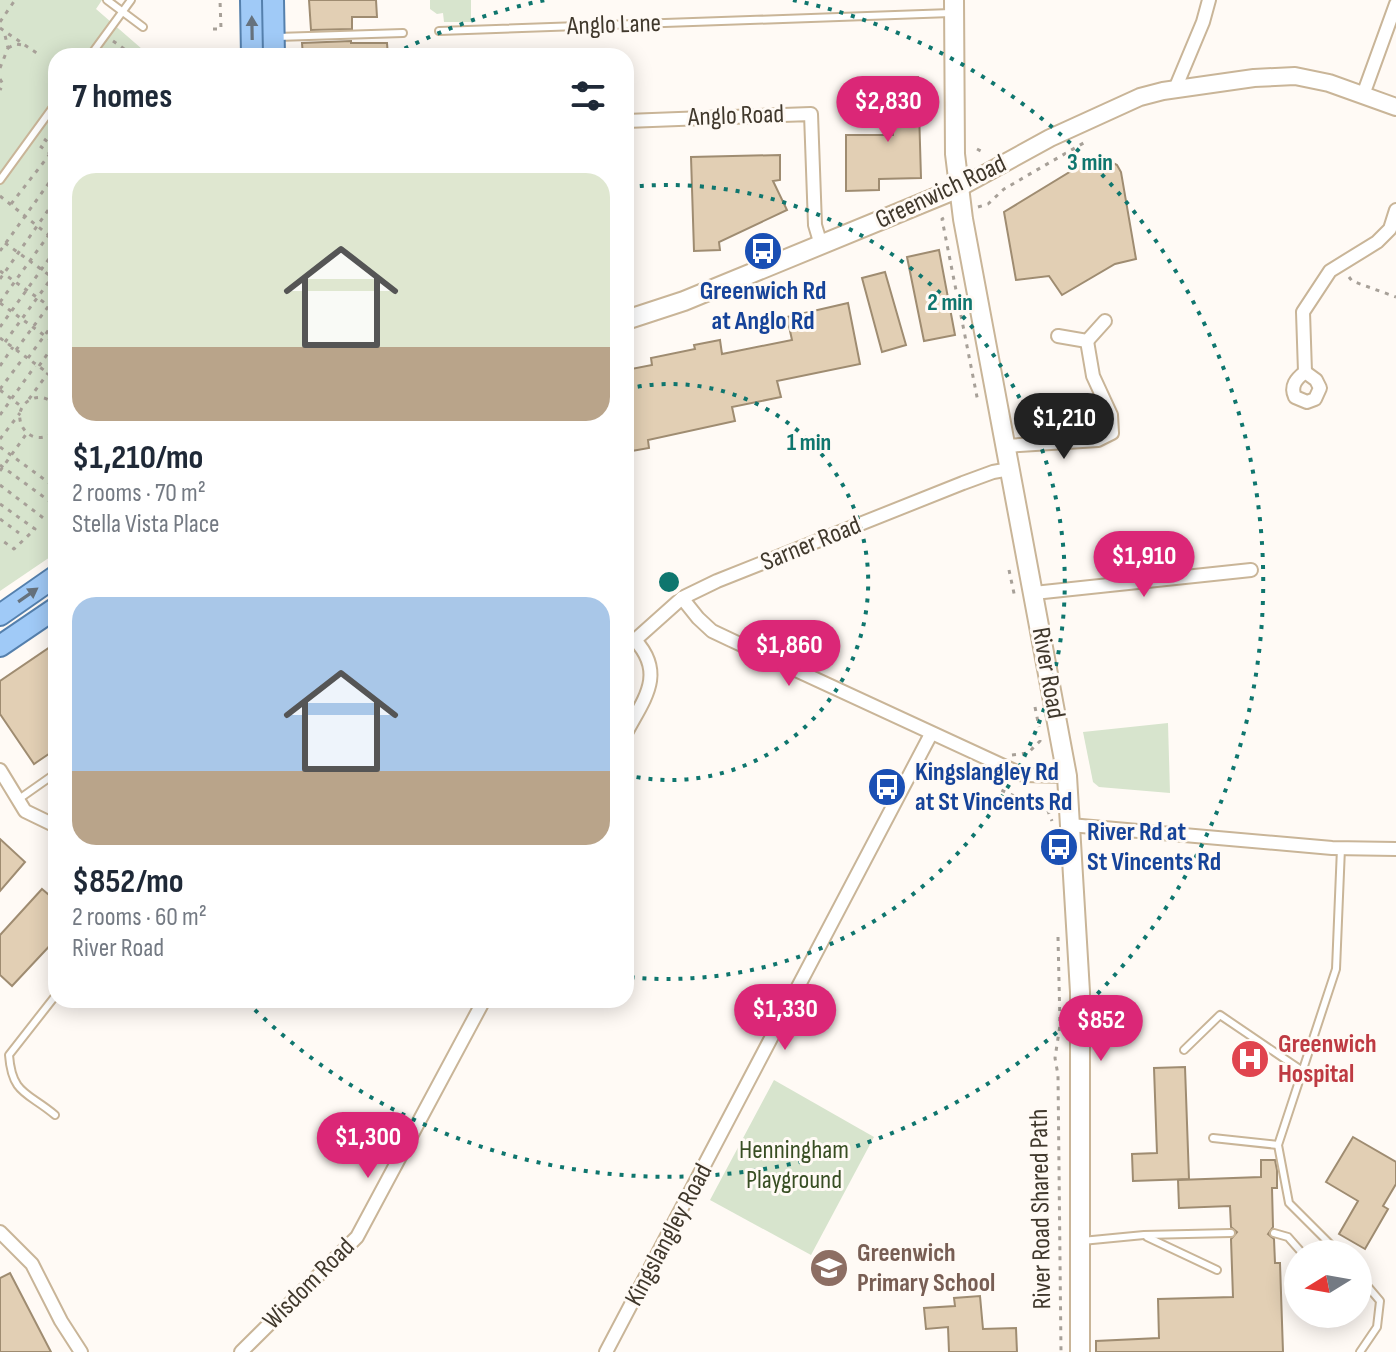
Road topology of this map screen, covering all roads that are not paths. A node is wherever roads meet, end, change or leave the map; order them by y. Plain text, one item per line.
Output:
1 (107, 0) edge
2 (131, 0) edge
3 (251, 0) edge
4 (273, 0) edge
5 (1209, 0) edge
6 (1396, 4) edge
7 (954, 6) edge
8 (123, 11) junction
9 (143, 27) dead end
10 (439, 31) dead end
11 (403, 33) dead end
12 (274, 46) edge
13 (96, 48) edge
14 (252, 48) edge
15 (1175, 89) junction
16 (1363, 95) junction
17 (1396, 107) edge
18 (48, 114) edge
19 (634, 121) edge
20 (0, 180) edge
21 (959, 188) junction
22 (1396, 210) edge
23 (821, 245) junction
24 (634, 317) edge
25 (1105, 321) dead end
26 (1058, 336) dead end
27 (1087, 341) junction
28 (1305, 372) dead end
29 (1006, 446) junction
30 (1010, 469) junction
31 (1251, 570) dead end
32 (48, 582) edge
33 (1034, 593) junction
34 (682, 598) junction
35 (48, 613) edge
36 (0, 615) edge
37 (634, 636) edge
38 (634, 642) edge
39 (0, 646) edge
40 (634, 718) edge
41 (931, 734) junction
42 (0, 770) edge
43 (1067, 776) junction
44 (48, 779) edge
45 (19, 799) junction
46 (48, 822) edge
47 (1061, 823) junction
48 (1341, 848) junction
49 (1396, 849) edge
50 (48, 1005) edge
51 (480, 1008) edge
52 (1184, 1050) dead end
53 (1304, 1072) junction
54 (55, 1115) dead end
55 (1213, 1138) dead end
56 (1278, 1145) junction
57 (0, 1232) edge
58 (1231, 1233) dead end
59 (1274, 1233) dead end
60 (1144, 1235) junction
61 (1291, 1240) edge
62 (1326, 1240) edge
63 (1078, 1241) junction
64 (1217, 1270) dead end
65 (1372, 1292) edge
66 (81, 1352) edge
67 (241, 1352) edge
68 (606, 1352) edge
69 (1080, 1352) edge
70 (1360, 1352) edge

1 - 8 lane
2 - 8 lane
14 -> 3 main road
4 - 12 main road
5 - 15 street
6 - 16 street
7 - 10 lane, Anglo Lane
7 - 21 main road, River Road
8 - 9 lane
8 - 13 lane
11 - 12 lane
15 - 16 street, Greenwich Road
15 - 21 street, Greenwich Road
16 - 17 street, Greenwich Road
18 - 20 lane
19 - 23 street, Anglo Road
21 - 23 main road, Greenwich Road
21 - 29 main road, River Road
22 - 28 street
23 - 24 main road, Greenwich Road
25 - 27 street
26 - 27 street
27 - 29 street
29 - 30 main road, River Road
30 - 33 main road, River Road
30 - 34 street, Sarner Road
31 - 33 street
36 -> 32 main road
33 - 43 main road, River Road
34 - 37 street, Sarner Road
34 - 41 street
35 - 39 main road
38 - 40 street
41 - 43 street
41 - 68 street, Kingslangley Road
42 - 45 street
43 - 47 main road, River Road
44 - 45 lane
45 - 46 street
47 - 48 street
47 - 63 main road, River Road
48 - 49 street
48 - 53 lane
50 - 54 lane
51 - 67 street, Wisdom Road
52 - 53 lane
53 - 56 lane
55 - 56 lane
56 - 62 lane
57 - 66 street
58 - 60 lane
59 - 61 lane
60 - 63 lane
60 - 64 lane
63 - 69 main road, River Road
65 - 70 lane

